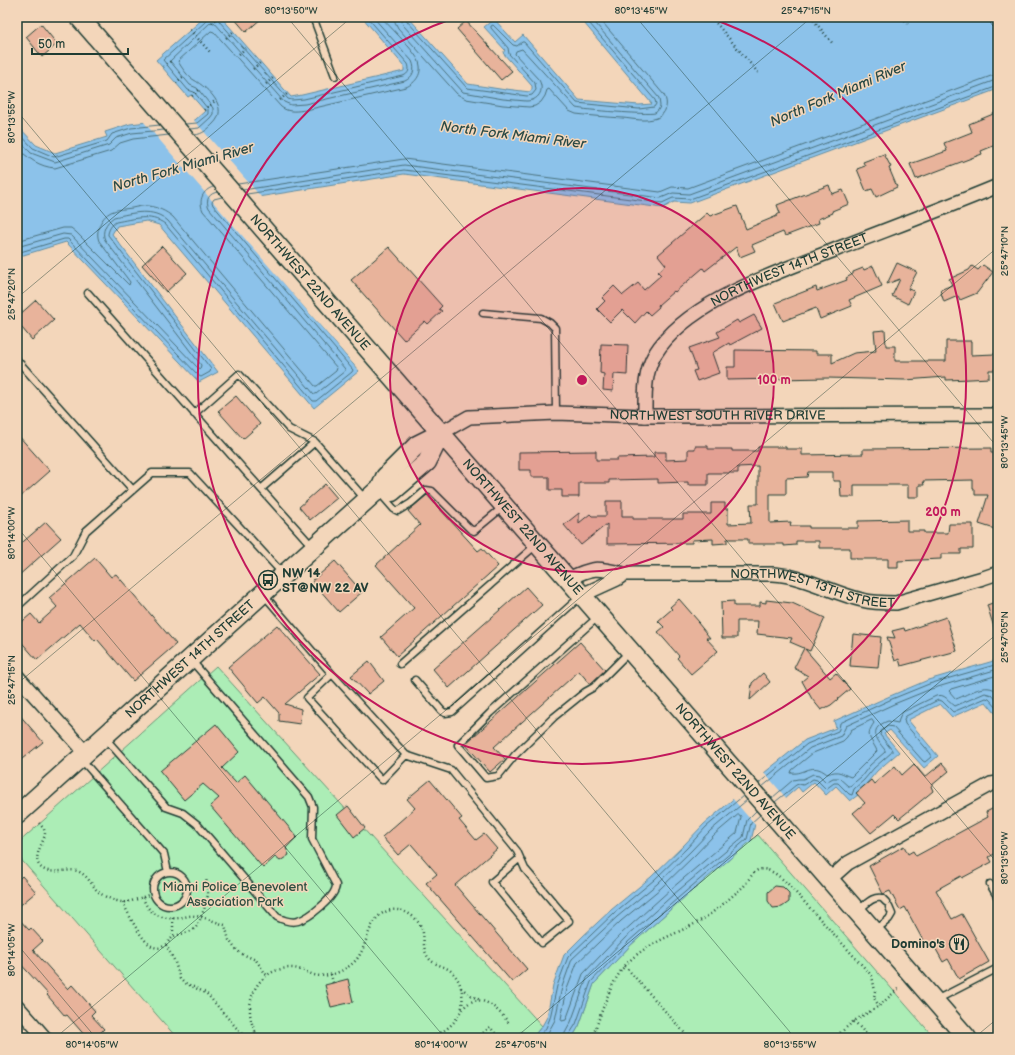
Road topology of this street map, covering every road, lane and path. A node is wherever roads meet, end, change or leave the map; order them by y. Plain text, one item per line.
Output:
1 (79, 17) edge
2 (219, 17) edge
3 (313, 17) edge
4 (711, 17) edge
5 (811, 17) edge
6 (902, 17) edge
7 (212, 23) dead end
8 (910, 26) dead end
9 (190, 30) dead end
10 (234, 31) dead end
11 (226, 38) dead end
12 (833, 44) dead end
13 (247, 47) dead end
14 (210, 52) dead end
15 (239, 54) dead end
16 (171, 61) dead end
17 (261, 62) dead end
18 (163, 68) dead end
19 (253, 69) dead end
20 (760, 75) dead end
21 (184, 76) dead end
22 (335, 76) dead end
23 (274, 77) dead end
24 (176, 83) dead end
25 (266, 84) dead end
26 (200, 89) dead end
27 (288, 93) dead end
28 (192, 96) dead end
29 (215, 100) dead end
30 (280, 100) dead end
31 (204, 110) dead end
32 (998, 186) edge
33 (88, 293) dead end
34 (483, 313) dead end
35 (17, 360) edge
36 (556, 413) junction
37 (194, 414) junction
38 (998, 415) edge
39 (645, 416) junction
40 (441, 433) junction
41 (315, 442) junction
42 (261, 489) junction
43 (132, 490) junction
44 (375, 493) junction
45 (504, 506) junction
46 (537, 544) junction
47 (314, 548) junction
48 (998, 573) edge
49 (624, 574) junction
50 (284, 575) junction
51 (568, 579) junction
52 (263, 593) junction
53 (582, 595) junction
54 (17, 607) edge
55 (600, 615) junction
56 (630, 650) junction
57 (190, 660) junction
58 (400, 664) dead end
59 (332, 674) junction
60 (17, 676) edge
61 (415, 680) dead end
62 (104, 737) junction
63 (406, 755) junction
64 (83, 756) junction
65 (998, 783) edge
66 (17, 815) edge
67 (39, 823) dead end
68 (520, 858) junction
69 (168, 872) junction
70 (206, 878) dead end
71 (830, 879) junction
72 (990, 884) dead end
73 (789, 886) junction
74 (785, 889) dead end
75 (154, 893) junction
76 (143, 897) junction
77 (998, 898) edge
78 (123, 902) junction
79 (857, 911) junction
80 (200, 917) junction
81 (173, 918) junction
82 (875, 931) junction
83 (173, 937) junction
84 (166, 945) junction
85 (625, 966) junction
86 (998, 968) edge
87 (331, 974) junction
88 (267, 976) junction
89 (333, 983) dead end
90 (461, 987) junction
91 (899, 988) dead end
92 (481, 1000) junction
93 (935, 1001) junction
94 (17, 1006) edge
95 (879, 1006) junction
96 (462, 1010) junction
97 (854, 1021) junction
98 (510, 1022) dead end
99 (255, 1031) junction
100 (45, 1038) edge
101 (246, 1038) edge
102 (260, 1038) edge
103 (430, 1038) edge
104 (477, 1038) edge
105 (499, 1038) edge
106 (592, 1038) edge
107 (690, 1038) edge
108 (834, 1038) edge
109 (870, 1038) edge
110 (967, 1038) edge

1 - 40 main road, NORTHWEST 22ND AVENUE
2 - 7 path
3 - 22 lane
4 - 20 path
5 - 12 path
6 - 8 path
9 - 14 path
10 - 11 path
13 - 15 path
16 - 18 path
17 - 19 path
21 - 24 path
23 - 25 path
26 - 28 path
27 - 30 path
29 - 31 path
32 - 39 street, NORTHWEST 14TH STREET
33 - 37 lane
34 - 36 lane
35 - 43 lane
36 - 39 street, NORTHWEST SOUTH RIVER DRIVE
36 - 40 street, NORTHWEST SOUTH RIVER DRIVE
37 - 41 lane
37 - 42 lane
38 - 39 street, NORTHWEST SOUTH RIVER DRIVE
40 - 44 main road
40 - 45 main road, NORTHWEST 22ND AVENUE
41 - 42 lane
41 - 44 lane
42 - 47 lane
43 - 50 lane
43 - 54 lane
44 - 45 lane
44 - 47 main road, NORTHWEST 14TH STREET
45 - 46 main road, NORTHWEST 22ND AVENUE
46 - 51 main road, NORTHWEST 22ND AVENUE
46 - 58 lane
47 - 50 main road, NORTHWEST 14TH STREET
48 - 49 street, NORTHWEST 13TH STREET
49 - 51 street, NORTHWEST 13TH STREET
49 - 53 street, NORTHWEST 13TH STREET
50 - 52 main road, NORTHWEST 14TH STREET
51 - 53 main road, NORTHWEST 22ND AVENUE
52 - 57 main road, NORTHWEST 14TH STREET
52 - 59 lane
53 - 55 main road, NORTHWEST 22ND AVENUE
53 - 61 lane
55 - 56 main road, NORTHWEST 22ND AVENUE
55 - 56 lane
56 - 71 main road, NORTHWEST 22ND AVENUE
57 - 62 main road, NORTHWEST 14TH STREET
57 - 62 lane
59 - 63 lane
59 - 63 lane
60 - 64 street
62 - 64 main road, NORTHWEST 14TH STREET
63 - 68 lane
64 - 66 main road, NORTHWEST 14TH STREET
64 - 69 lane
65 - 71 street
67 - 78 path
68 - 68 lane
69 - 75 lane
69 - 75 lane
70 - 80 path
71 - 79 main road, NORTHWEST 22ND AVENUE
72 - 77 lane
73 - 74 path
73 - 85 path
73 - 95 path
75 - 76 path
76 - 78 path
76 - 81 path
78 - 84 path
79 - 82 main road, NORTHWEST 22ND AVENUE
79 - 82 lane
80 - 81 path
80 - 83 path
80 - 88 path
81 - 83 path
82 - 93 main road, NORTHWEST 22ND AVENUE
83 - 84 path
84 - 101 path
85 - 106 path
85 - 107 path
86 - 93 lane
87 - 88 path
87 - 89 path
87 - 90 path
88 - 99 path
90 - 92 path
90 - 96 path
91 - 95 path
92 - 96 path
92 - 98 path
93 - 110 main road, NORTHWEST 22ND AVENUE
94 - 100 street
95 - 97 path
96 - 103 path
97 - 108 path
97 - 109 path
99 - 101 path
99 - 102 path
104 - 105 path

